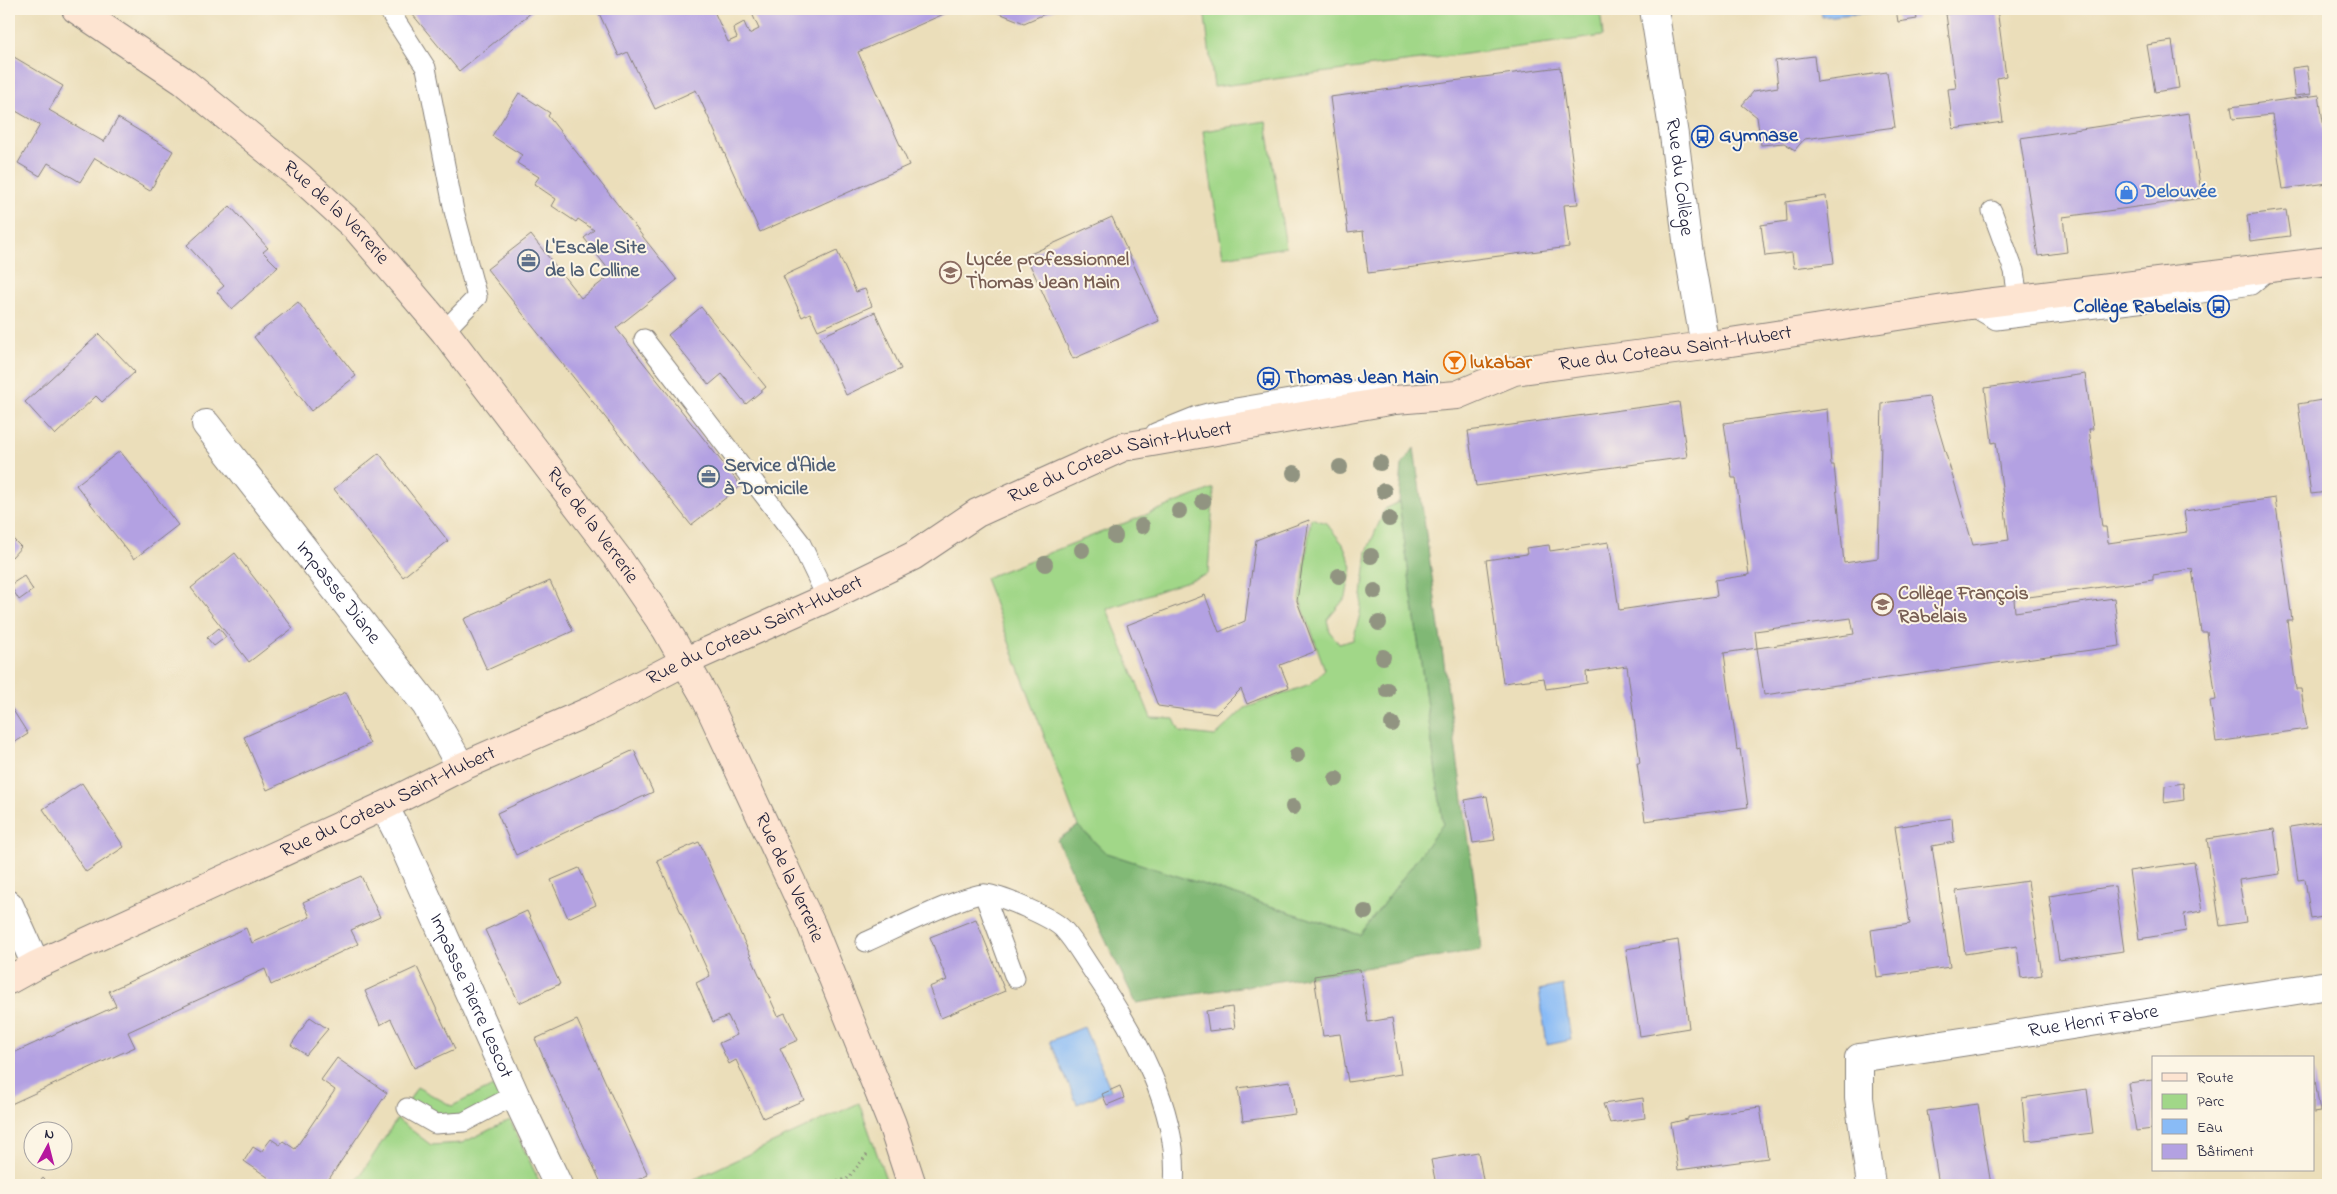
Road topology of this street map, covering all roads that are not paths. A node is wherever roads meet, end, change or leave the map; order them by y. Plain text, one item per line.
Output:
1 (76, 9) edge
2 (388, 9) edge
3 (1654, 9) edge
4 (1992, 211) dead end
5 (2328, 261) edge
6 (2273, 267) junction
7 (2018, 299) junction
8 (1970, 305) junction
9 (444, 331) junction
10 (644, 338) dead end
11 (1705, 346) junction
12 (206, 424) dead end
13 (827, 598) junction
14 (686, 661) junction
15 (461, 767) junction
16 (384, 806) junction
17 (984, 894) junction
18 (9, 905) edge
19 (866, 942) dead end
20 (36, 965) junction
21 (1015, 978) dead end
22 (9, 980) edge
23 (2328, 985) edge
24 (515, 1095) junction
25 (407, 1108) dead end
26 (558, 1185) edge
27 (912, 1185) edge
28 (1174, 1185) edge
29 (1871, 1185) edge

1 - 9 street, Rue de la Verrerie
2 - 9 lane
3 - 11 street, Rue du Collège
4 - 7 lane
5 - 6 street, Rue du Coteau Saint-Hubert
6 - 7 street, Rue du Coteau Saint-Hubert
6 - 8 lane
7 - 8 street, Rue du Coteau Saint-Hubert
8 - 11 street, Rue du Coteau Saint-Hubert
9 - 14 street, Rue de la Verrerie
10 - 13 lane
11 - 13 street, Rue du Coteau Saint-Hubert
12 - 15 street, Impasse Diane
13 - 14 street, Rue du Coteau Saint-Hubert
14 - 15 street, Rue du Coteau Saint-Hubert
14 - 27 street, Rue de la Verrerie
15 - 16 street, Rue du Coteau Saint-Hubert
16 - 20 street, Rue du Coteau Saint-Hubert
16 - 24 street, Impasse Pierre Lescot
17 - 19 lane
17 - 21 lane
17 - 28 lane
18 - 20 street
20 - 22 street, Rue du Coteau Saint-Hubert
23 - 29 street, Rue Henri Fabre
24 - 25 lane
24 - 26 street, Impasse Pierre Lescot

